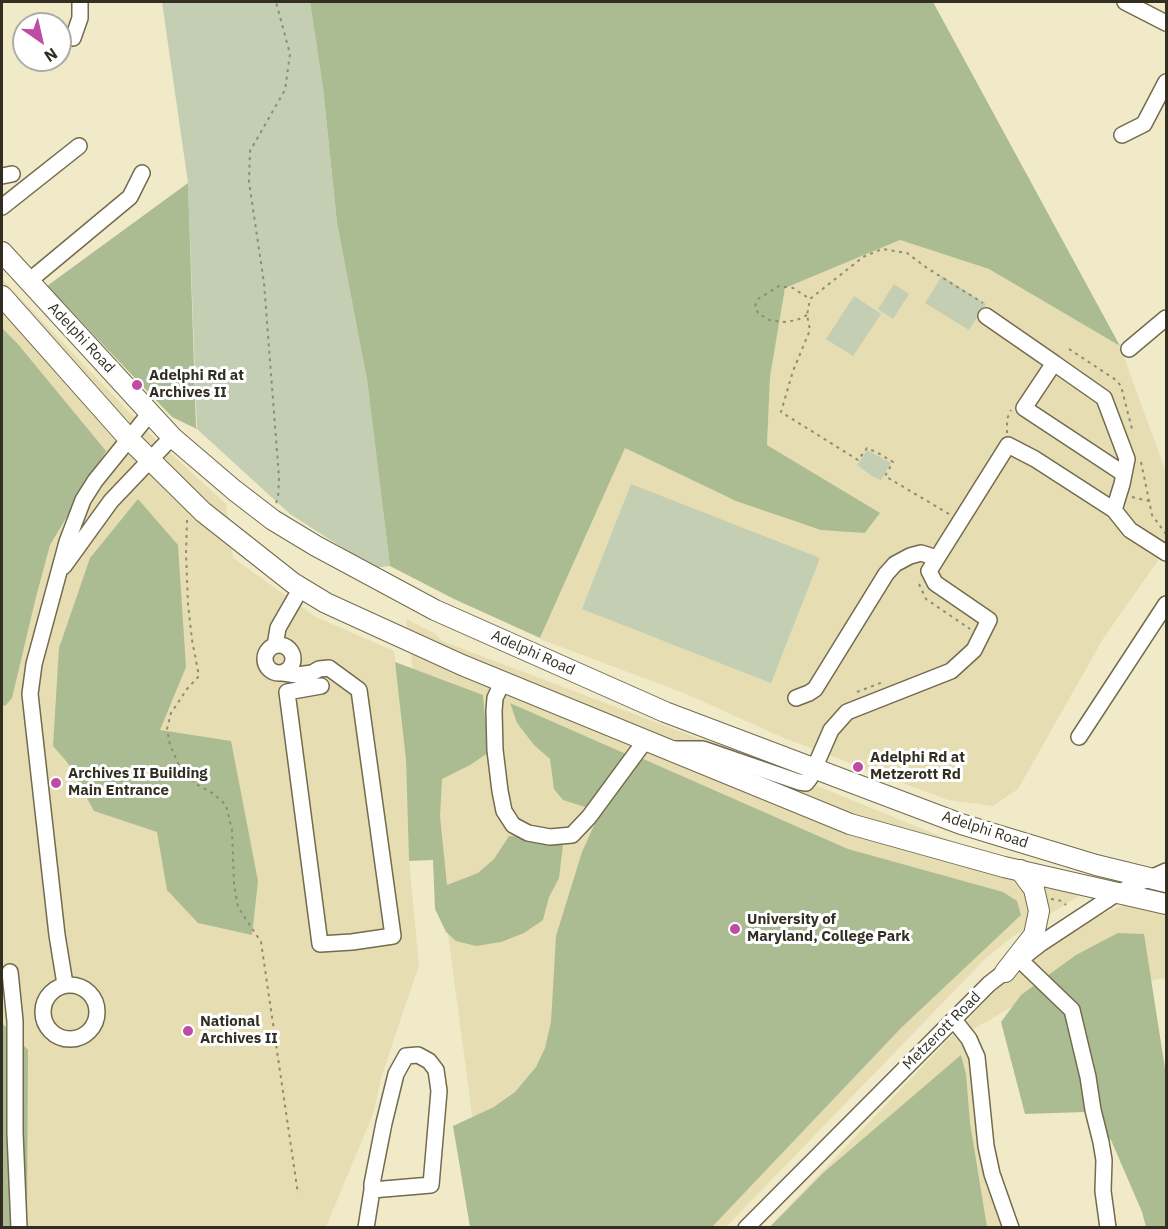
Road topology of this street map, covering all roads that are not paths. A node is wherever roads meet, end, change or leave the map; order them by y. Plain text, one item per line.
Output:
1 (80, 2) edge
2 (1125, 2) edge
3 (1167, 23) edge
4 (73, 38) dead end
5 (1167, 82) edge
6 (1122, 135) dead end
7 (79, 146) dead end
8 (142, 173) dead end
9 (2, 207) edge
10 (2, 252) edge
11 (29, 281) junction
12 (2, 296) edge
13 (987, 316) road end
14 (1167, 318) edge
15 (1129, 350) dead end
16 (1054, 363) junction
17 (150, 413) junction
18 (172, 437) junction
19 (129, 439) junction
20 (150, 459) junction
21 (1124, 474) junction
22 (1114, 510) junction
23 (1167, 553) edge
24 (937, 558) junction
25 (56, 579) junction
26 (301, 588) junction
27 (1167, 604) edge
28 (275, 646) junction
29 (288, 668) junction
30 (503, 681) junction
31 (321, 686) dead end
32 (796, 698) dead end
33 (1079, 737) dead end
34 (654, 745) junction
35 (814, 768) junction
36 (1020, 870) junction
37 (1161, 877) edge
38 (1119, 892) junction
39 (1167, 904) edge
40 (1012, 966) junction
41 (10, 972) dead end
42 (65, 984) dead end
43 (954, 1020) junction
44 (372, 1190) junction
45 (19, 1227) edge
46 (366, 1227) edge
47 (746, 1227) edge
48 (1011, 1227) edge
49 (1108, 1227) edge

1 - 4 street
2 - 3 street
5 - 6 street
7 - 9 street
8 - 11 street
10 - 11 main road, Adelphi Road
11 - 17 main road, Adelphi Road
12 - 19 main road, Adelphi Road
13 - 16 street
14 - 15 street
16 - 21 street
16 - 21 street
17 - 18 main road, Adelphi Road
17 - 19 street
18 - 20 street
18 - 35 main road, Adelphi Road
19 - 20 main road, Adelphi Road
19 - 25 street
20 - 25 street
20 - 26 main road, Adelphi Road
21 - 22 street
22 - 23 street
22 - 24 street
24 - 32 street
24 - 35 street
25 - 42 street
26 - 28 street
26 - 30 main road, Adelphi Road
27 - 33 street
28 - 29 street
28 - 29 street
29 - 31 street
30 - 34 main road, Adelphi Road
30 - 34 street
34 - 35 street
34 - 36 main road, Adelphi Road
35 - 37 main road, Adelphi Road
36 - 38 main road, Adelphi Road
36 - 40 main road
37 - 38 street, Metzerott Road
38 - 39 main road, Adelphi Road
38 - 40 street, Metzerott Road
40 - 43 street, Metzerott Road
40 - 49 street
41 - 45 street
43 - 47 street, Metzerott Road
43 - 48 street
44 - 44 street
44 - 46 street

